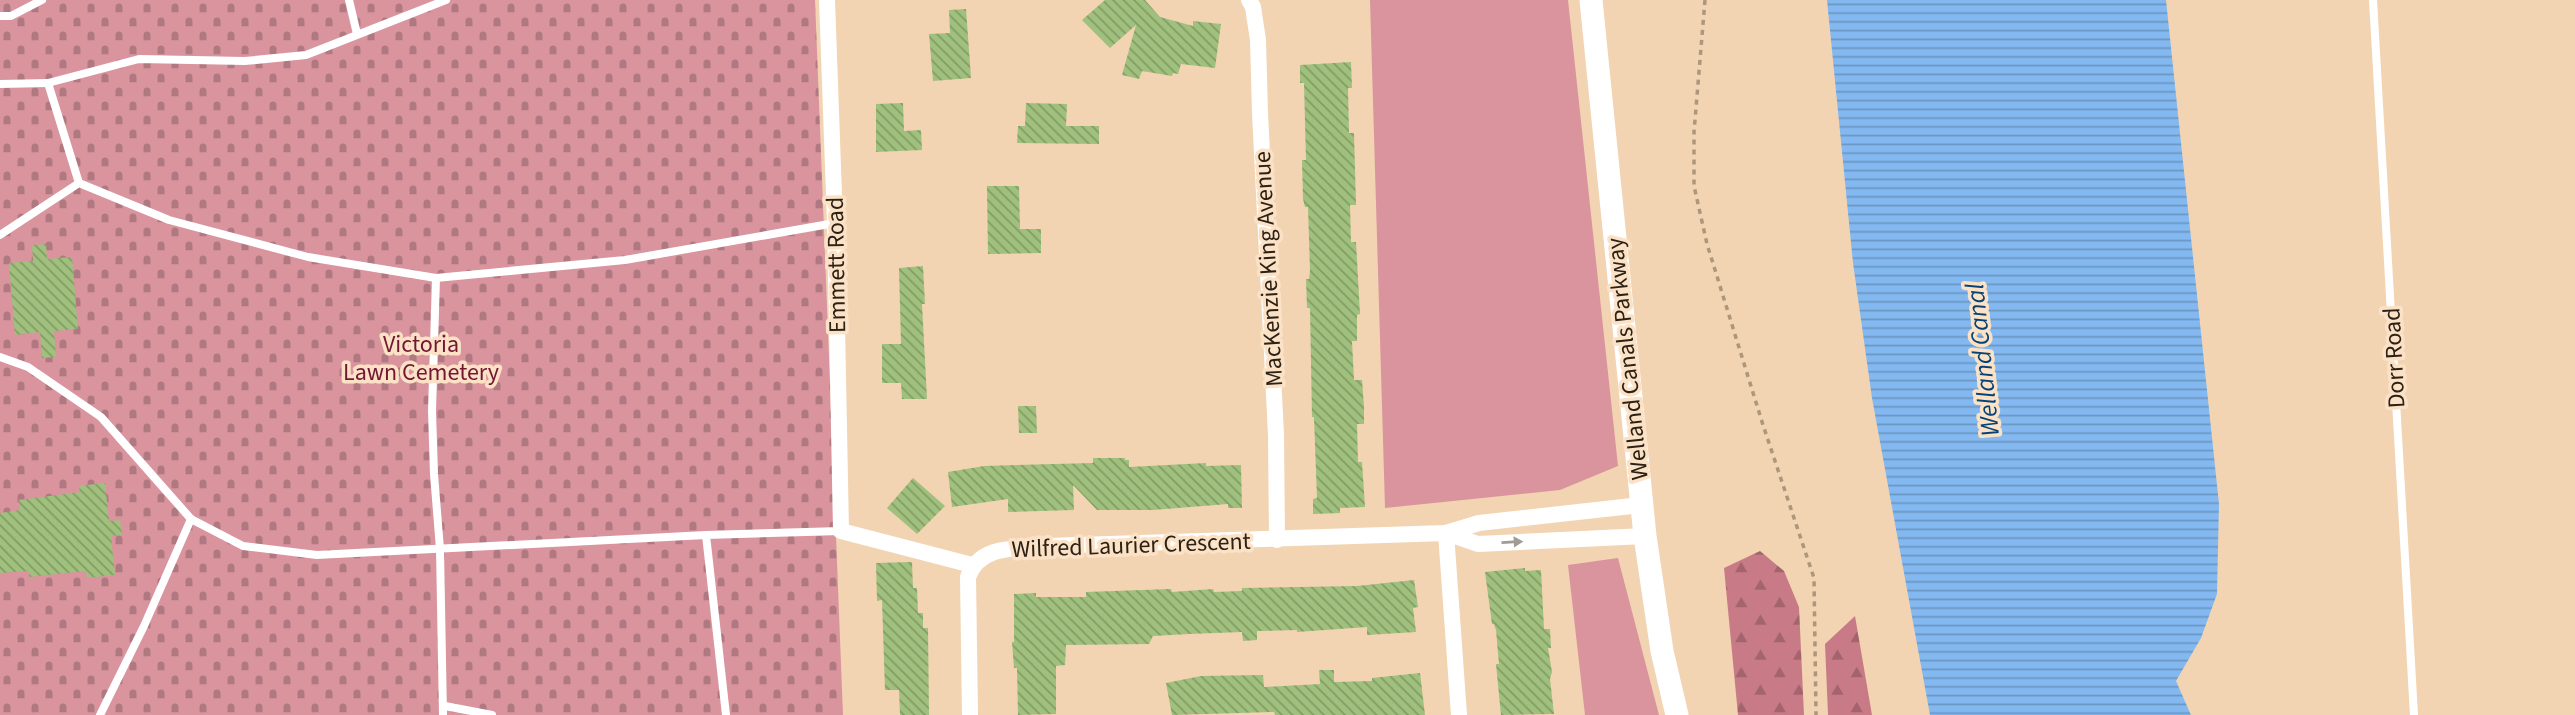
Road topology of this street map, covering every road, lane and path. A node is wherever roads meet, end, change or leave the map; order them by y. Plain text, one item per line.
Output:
1 (42, 0) edge
2 (349, 0) edge
3 (446, 0) edge
4 (827, 0) edge
5 (1248, 0) edge
6 (1591, 0) edge
7 (1706, 0) edge
8 (2373, 0) edge
9 (0, 16) edge
10 (357, 34) junction
11 (48, 83) junction
12 (0, 84) edge
13 (79, 183) junction
14 (835, 223) junction
15 (0, 235) edge
16 (436, 278) junction
17 (0, 357) edge
18 (1641, 505) junction
19 (191, 519) junction
20 (841, 531) junction
21 (1446, 533) junction
22 (706, 535) junction
23 (1644, 536) junction
24 (1277, 540) junction
25 (440, 549) junction
26 (972, 565) junction
27 (444, 711) edge
28 (100, 715) edge
29 (492, 715) edge
30 (726, 715) edge
31 (971, 715) edge
32 (1459, 715) edge
33 (1677, 715) edge
34 (1816, 715) edge
35 (2414, 715) edge

1 - 9 lane
2 - 10 lane
3 - 10 lane
4 - 14 street, Emmett Road
5 - 24 street, MacKenzie King Avenue
6 - 18 main road, Welland Canals Parkway
7 - 34 path
8 - 35 lane, Dorr Road
10 - 11 lane
11 - 12 lane
11 - 13 lane
13 - 15 lane
13 - 16 lane
14 - 16 lane
14 - 20 street, Emmett Road
16 - 25 lane
17 - 19 lane
18 - 21 street, Wilfred Laurier Crescent
18 - 23 main road, Welland Canals Parkway
19 - 25 lane
19 - 28 lane
20 - 22 lane
20 - 26 street
21 -> 23 street, Wilfred Laurier Crescent
21 - 24 street, Wilfred Laurier Crescent
21 - 32 street
22 - 25 lane
22 - 30 lane
23 - 33 main road, Welland Canals Parkway
24 - 26 street, Wilfred Laurier Crescent
25 - 27 lane
26 - 31 street
27 - 29 lane

